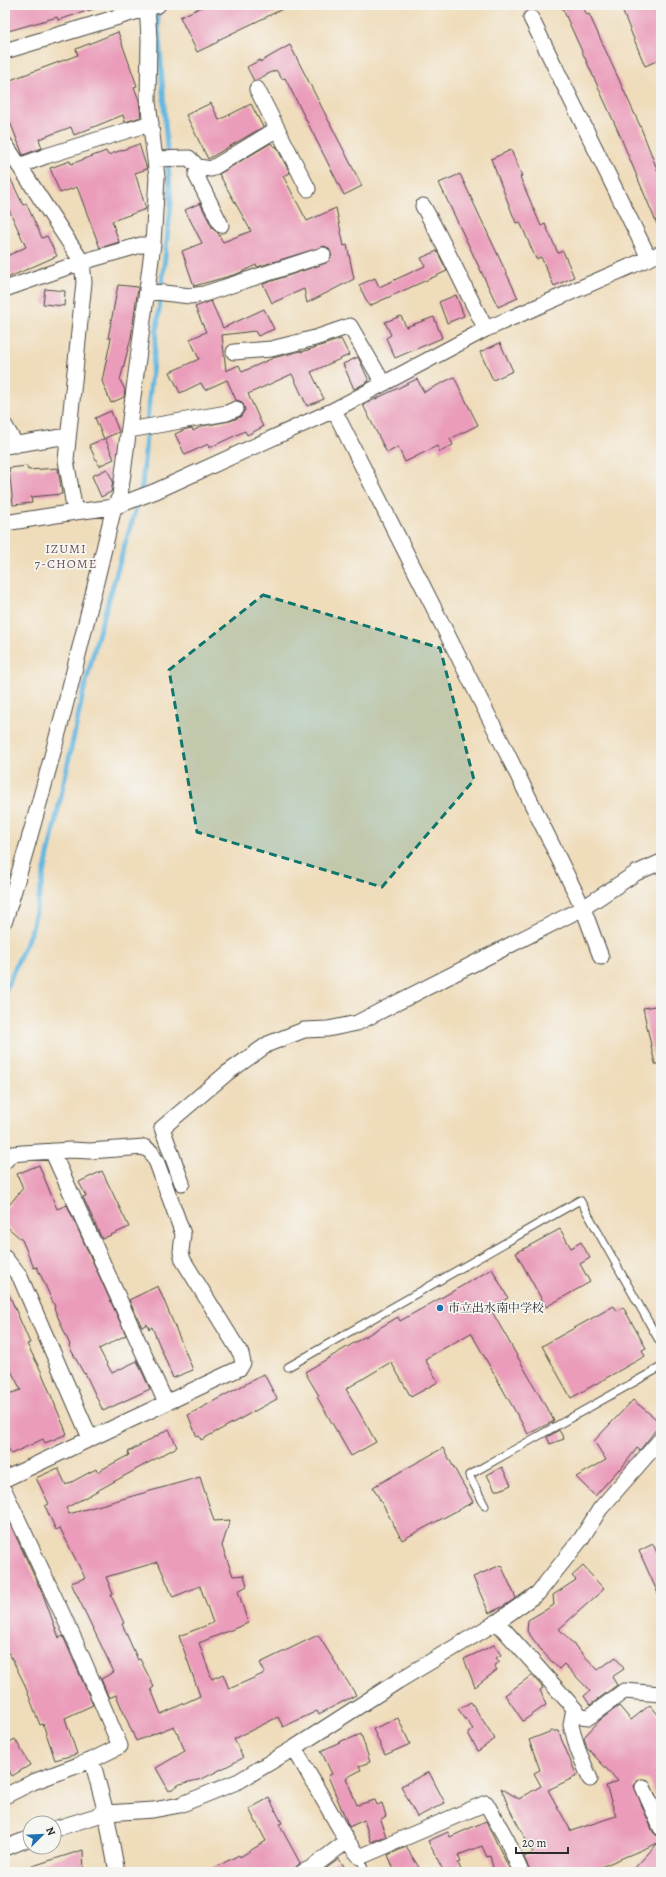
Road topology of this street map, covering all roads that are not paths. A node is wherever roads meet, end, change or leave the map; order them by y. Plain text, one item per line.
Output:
1 (151, 6) edge
2 (531, 18) dead end
3 (5, 51) edge
4 (257, 89) dead end
5 (150, 123) junction
6 (277, 129) junction
7 (5, 144) edge
8 (155, 159) junction
9 (19, 166) junction
10 (198, 167) junction
11 (308, 189) dead end
12 (423, 206) dead end
13 (221, 225) dead end
14 (153, 244) junction
15 (323, 255) dead end
16 (655, 256) edge
17 (82, 262) junction
18 (5, 289) edge
19 (147, 292) junction
20 (486, 329) junction
21 (234, 352) dead end
22 (383, 383) junction
23 (236, 409) dead end
24 (334, 410) junction
25 (5, 426) edge
26 (129, 430) junction
27 (68, 436) junction
28 (11, 446) edge
29 (114, 507) junction
30 (75, 512) junction
31 (5, 523) edge
32 (661, 862) edge
33 (583, 908) junction
34 (5, 920) edge
35 (601, 957) dead end
36 (52, 1151) junction
37 (5, 1161) edge
38 (182, 1183) dead end
39 (5, 1258) edge
40 (661, 1344) edge
41 (288, 1367) dead end
42 (661, 1368) edge
43 (166, 1403) junction
44 (90, 1438) junction
45 (661, 1439) edge
46 (5, 1479) edge
47 (5, 1492) edge
48 (485, 1506) dead end
49 (497, 1622) junction
50 (661, 1694) edge
51 (574, 1708) junction
52 (294, 1748) junction
53 (92, 1760) junction
54 (590, 1779) dead end
55 (642, 1787) dead end
56 (5, 1796) edge
57 (106, 1813) junction
58 (62, 1827) edge
59 (661, 1828) edge
60 (22, 1841) edge
61 (347, 1841) junction
62 (5, 1848) edge
63 (360, 1857) junction
64 (117, 1872) edge
65 (303, 1872) edge
66 (365, 1872) edge
67 (521, 1872) edge

1 - 3 street
1 - 5 street
2 - 16 street
4 - 6 street
5 - 8 street
5 - 9 street
6 - 10 street
6 - 11 street
7 - 9 street
8 - 10 street
8 - 14 street
9 - 17 street
10 - 13 street
12 - 20 street
14 - 17 street
14 - 19 street
15 - 19 street
16 - 20 street
17 - 18 street
17 - 27 street
19 - 26 street
20 - 22 street
21 - 22 street
22 - 24 street
23 - 26 street
24 - 29 street
24 - 33 street
25 - 28 street
26 - 29 street
27 - 28 street
27 - 30 street
29 - 30 street
29 - 34 street
30 - 31 street
32 - 33 street
33 - 35 street
33 - 38 street
36 - 37 street
36 - 43 street
36 - 43 street
39 - 44 street
40 - 41 lane
42 - 48 lane
43 - 44 street
44 - 46 street
45 - 49 street
47 - 53 street
49 - 51 street
49 - 52 street
50 - 51 street
51 - 54 street
52 - 57 street
52 - 61 street
53 - 56 street
53 - 57 street
55 - 59 street
57 - 58 street
57 - 64 street
60 - 62 street
61 - 63 street
61 - 65 street
63 - 66 lane
63 - 67 street

